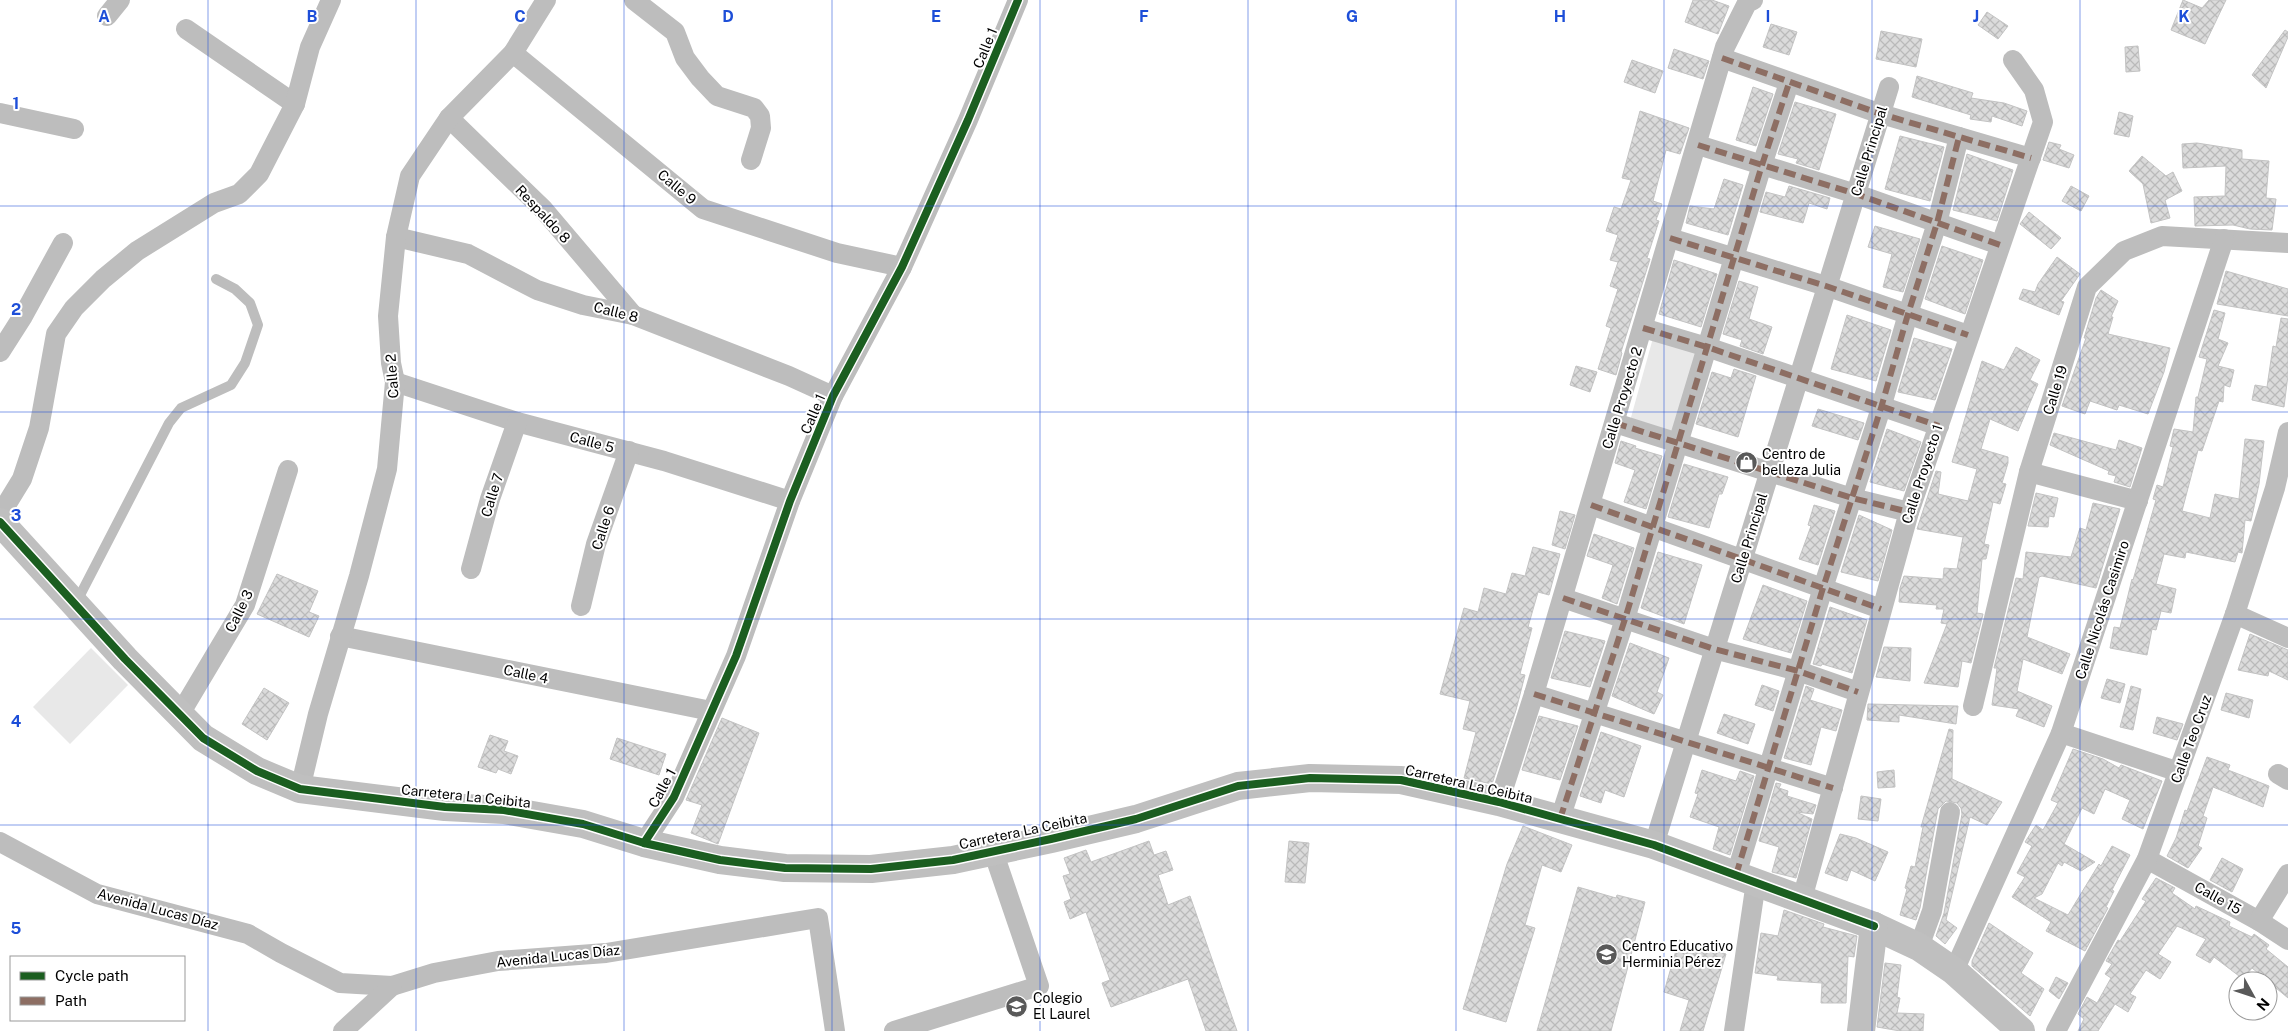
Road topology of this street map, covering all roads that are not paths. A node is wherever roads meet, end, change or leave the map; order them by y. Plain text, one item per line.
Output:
1 (120, 0) edge
2 (331, 0) edge
3 (546, 0) edge
4 (634, 0) edge
5 (1018, 0) edge
6 (1753, 0) edge
7 (107, 16) dead end
8 (186, 29) dead end
9 (513, 53) junction
10 (1722, 58) junction
11 (2013, 60) dead end
12 (1789, 83) junction
13 (1889, 87) dead end
14 (295, 104) junction
15 (0, 113) edge
16 (1881, 114) junction
17 (449, 118) junction
18 (74, 129) dead end
19 (1959, 137) junction
20 (1698, 145) junction
21 (2031, 158) junction
22 (751, 160) dead end
23 (1762, 165) junction
24 (1856, 194) junction
25 (1937, 223) junction
26 (396, 237) junction
27 (1670, 238) junction
28 (2224, 239) junction
29 (63, 243) dead end
30 (2288, 243) edge
31 (2000, 245) junction
32 (1734, 258) junction
33 (902, 267) junction
34 (216, 279) dead end
35 (1826, 286) junction
36 (633, 314) junction
37 (1908, 314) junction
38 (1643, 328) junction
39 (1968, 335) junction
40 (1707, 347) junction
41 (0, 352) edge
42 (1798, 379) junction
43 (395, 382) junction
44 (833, 396) junction
45 (1881, 408) junction
46 (517, 422) junction
47 (1615, 423) junction
48 (1938, 426) junction
49 (2288, 432) edge
50 (1678, 444) junction
51 (629, 452) junction
52 (288, 470) dead end
53 (2029, 472) junction
54 (1769, 473) junction
55 (2281, 492) edge
56 (1852, 498) junction
57 (790, 501) junction
58 (2138, 501) junction
59 (1590, 505) junction
60 (1909, 512) junction
61 (0, 515) edge
62 (0, 522) edge
63 (1652, 528) junction
64 (1742, 559) junction
65 (471, 569) dead end
66 (1822, 588) junction
67 (1563, 598) junction
68 (76, 604) junction
69 (582, 606) dead end
70 (1881, 609) junction
71 (2235, 614) junction
72 (1625, 619) junction
73 (340, 636) junction
74 (2288, 638) edge
75 (1714, 649) junction
76 (1798, 671) junction
77 (1858, 692) junction
78 (1534, 694) junction
79 (1973, 706) dead end
80 (712, 711) junction
81 (1594, 713) junction
82 (180, 714) junction
83 (2061, 733) junction
84 (1686, 742) junction
85 (1769, 768) junction
86 (2179, 772) junction
87 (1833, 788) junction
88 (300, 789) junction
89 (1499, 802) junction
90 (1950, 812) dead end
91 (1560, 819) junction
92 (0, 842) edge
93 (644, 842) junction
94 (1654, 845) junction
95 (993, 851) junction
96 (2147, 859) junction
97 (2288, 874) edge
98 (1746, 879) junction
99 (1802, 899) junction
100 (2259, 921) junction
101 (1874, 926) junction
102 (2288, 940) edge
103 (1919, 947) junction
104 (1954, 971) junction
105 (392, 986) junction
106 (343, 1031) edge
107 (835, 1031) edge
108 (894, 1031) edge
109 (1734, 1031) edge
110 (1861, 1031) edge
111 (2021, 1031) edge
112 (2056, 1031) edge

1 - 7 street
2 - 14 street
3 - 9 street, Calle 2
4 - 22 street
5 - 33 street, Calle 1
6 - 10 street, Calle Proyecto 2
8 - 14 street
9 - 17 street, Calle 2
9 - 33 street, Calle 9
10 - 12 street
10 - 20 street, Calle Proyecto 2
11 - 21 street, Calle Proyecto 1
12 - 16 street
12 - 23 street
13 - 16 street, Calle Principal
14 - 61 street
15 - 18 street
16 - 19 street
16 - 24 street, Calle Principal
17 - 26 street, Calle 2
17 - 36 street, Respaldo 8
19 - 21 street
19 - 25 street
20 - 23 street
20 - 27 street, Calle Proyecto 2
21 - 31 street, Calle Proyecto 1
23 - 24 street
23 - 32 street
24 - 25 street
24 - 35 street, Calle Principal
25 - 31 street
25 - 37 street
26 - 36 street, Calle 8
26 - 43 street, Calle 2
27 - 32 street
27 - 38 street, Calle Proyecto 2
28 - 30 street, Calle 19
28 - 53 street, Calle 19
28 - 58 street, Calle Nicolás Casimiro
29 - 41 street
31 - 39 street, Calle Proyecto 1
32 - 35 street
32 - 40 street
33 - 44 street, Calle 1
34 - 68 lane
35 - 37 street
35 - 42 street, Calle Principal
36 - 44 street, Calle 8
37 - 39 street
37 - 45 street
38 - 40 street
38 - 47 street, Calle Proyecto 2
39 - 48 street, Calle Proyecto 1
40 - 42 street
40 - 50 street
42 - 45 street
42 - 54 street, Calle Principal
43 - 46 street, Calle 5
43 - 73 street, Calle 2
44 - 57 street, Calle 1
45 - 48 street
45 - 56 street
46 - 51 street, Calle 5
46 - 65 street, Calle 7
47 - 50 street
47 - 59 street, Calle Proyecto 2
48 - 60 street, Calle Proyecto 1
49 - 55 street, Calle Teo Cruz
50 - 54 street
50 - 63 street
51 - 57 street, Calle 5
51 - 69 street, Calle 6
52 - 82 street, Calle 3
53 - 58 street
53 - 79 street, Calle 19
54 - 56 street
54 - 64 street, Calle Principal
55 - 71 street, Calle Teo Cruz
56 - 60 street
56 - 66 street
57 - 80 street, Calle 1
58 - 83 street, Calle Nicolás Casimiro
59 - 63 street
59 - 67 street, Calle Proyecto 2
60 - 70 street, Calle Proyecto 1
62 - 68 street, Carretera La Ceibita
63 - 64 street
63 - 72 street
64 - 66 street
64 - 75 street, Calle Principal
66 - 70 street
66 - 76 street
67 - 72 street
67 - 78 street, Calle Proyecto 2
68 - 82 street, Carretera La Ceibita
70 - 77 street, Calle Proyecto 1
71 - 74 street
71 - 86 street, Calle Teo Cruz
72 - 75 street
72 - 81 street
73 - 80 street, Calle 4
73 - 88 street, Calle 2
75 - 76 street
75 - 84 street, Calle Principal
76 - 77 street
76 - 85 street
77 - 87 street, Calle Proyecto 1
78 - 81 street
78 - 89 street, Calle Proyecto 2
80 - 93 street, Calle 1
81 - 84 street
81 - 91 street
82 - 88 street, Carretera La Ceibita
83 - 86 street
83 - 104 street, Calle Nicolás Casimiro
84 - 85 street
84 - 94 street, Calle Principal
85 - 87 street
85 - 98 street
86 - 96 street, Calle Teo Cruz
87 - 99 street, Calle Proyecto 1
88 - 93 street, Carretera La Ceibita
89 - 91 street, Carretera La Ceibita
89 - 95 street, Carretera La Ceibita
90 - 103 street
91 - 94 street, Carretera La Ceibita
92 - 105 street, Avenida Lucas Díaz
93 - 95 street, Carretera La Ceibita
94 - 98 street, Carretera La Ceibita
95 - 108 street
96 - 100 street, Calle 15
96 - 112 street, Calle Teo Cruz
97 - 100 street
98 - 99 street, Carretera La Ceibita
98 - 109 street
99 - 101 street, Carretera La Ceibita
100 - 102 street, Calle 15
101 - 103 street, Carretera La Ceibita
101 - 110 street
103 - 104 street, Carretera La Ceibita
104 - 111 street, Carretera La Ceibita
105 - 106 street
105 - 107 street, Avenida Lucas Díaz

